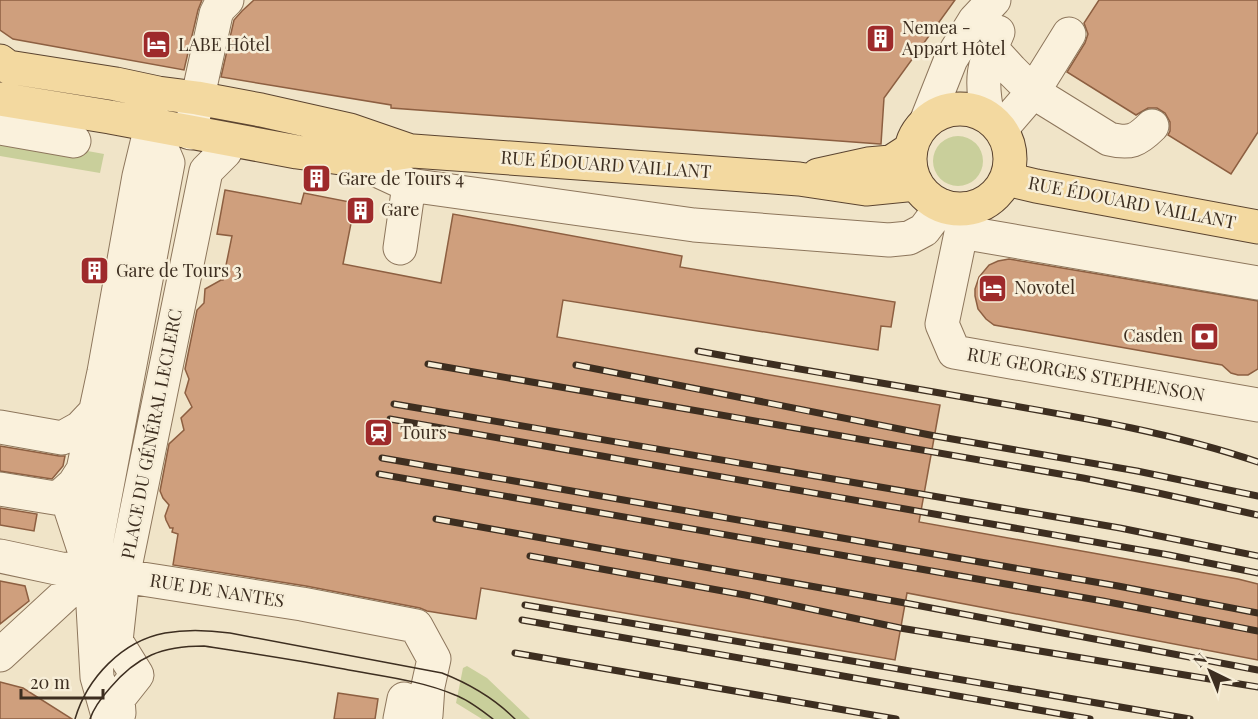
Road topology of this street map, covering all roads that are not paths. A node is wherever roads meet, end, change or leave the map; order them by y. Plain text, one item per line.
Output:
1 (227, 0) edge
2 (994, 0) edge
3 (1011, 0) edge
4 (1069, 34) dead end
5 (991, 48) junction
6 (0, 61) edge
7 (1033, 92) junction
8 (158, 93) junction
9 (197, 98) junction
10 (0, 99) edge
11 (994, 123) junction
12 (152, 125) junction
13 (1152, 126) dead end
14 (0, 128) edge
15 (190, 133) junction
16 (918, 136) junction
17 (74, 141) dead end
18 (225, 152) dead end
19 (413, 152) junction
20 (355, 160) junction
21 (799, 179) junction
22 (1007, 179) junction
23 (409, 184) junction
24 (916, 184) junction
25 (957, 216) junction
26 (1258, 226) edge
27 (400, 248) dead end
28 (1258, 283) edge
29 (1252, 408) edge
30 (97, 410) junction
31 (5, 434) edge
32 (107, 483) junction
33 (0, 489) edge
34 (71, 493) junction
35 (0, 556) edge
36 (91, 571) junction
37 (123, 577) junction
38 (0, 655) edge
39 (408, 712) edge
40 (114, 716) edge

1 - 9 street
2 - 16 street
3 - 5 street
4 - 7 street
5 - 7 street
5 - 11 street
6 - 8 main road
7 - 11 street
7 - 13 street
8 - 9 main road, RUE ÉDOUARD VAILLANT
8 - 12 street
9 - 15 street
9 - 19 main road, RUE ÉDOUARD VAILLANT
10 - 12 main road
11 - 16 main road
11 - 22 main road
12 - 15 main road, RUE ÉDOUARD VAILLANT
12 - 30 street
12 - 32 street, PLACE DU GÉNÉRAL LECLERC
14 - 17 street
15 - 20 main road, RUE ÉDOUARD VAILLANT
16 - 21 main road, RUE ÉDOUARD VAILLANT
16 - 24 main road
18 - 37 street, PLACE DU GÉNÉRAL LECLERC
19 - 20 main road, RUE ÉDOUARD VAILLANT
19 - 21 main road, RUE ÉDOUARD VAILLANT
20 - 23 street
21 - 24 main road, RUE ÉDOUARD VAILLANT
22 - 25 main road
22 - 26 main road, RUE ÉDOUARD VAILLANT
23 - 25 street
23 - 27 street
24 - 25 main road
25 - 28 street
25 - 29 street, RUE GEORGES STEPHENSON
30 - 31 street
30 - 34 street
32 - 34 street
32 - 36 street, PLACE DU GÉNÉRAL LECLERC
33 - 34 street
34 - 36 street
35 - 36 street
36 - 37 street, RUE DE NANTES
36 - 38 street
36 - 40 street
37 - 39 street, RUE DE NANTES
37 - 40 street, PLACE DU GÉNÉRAL LECLERC

